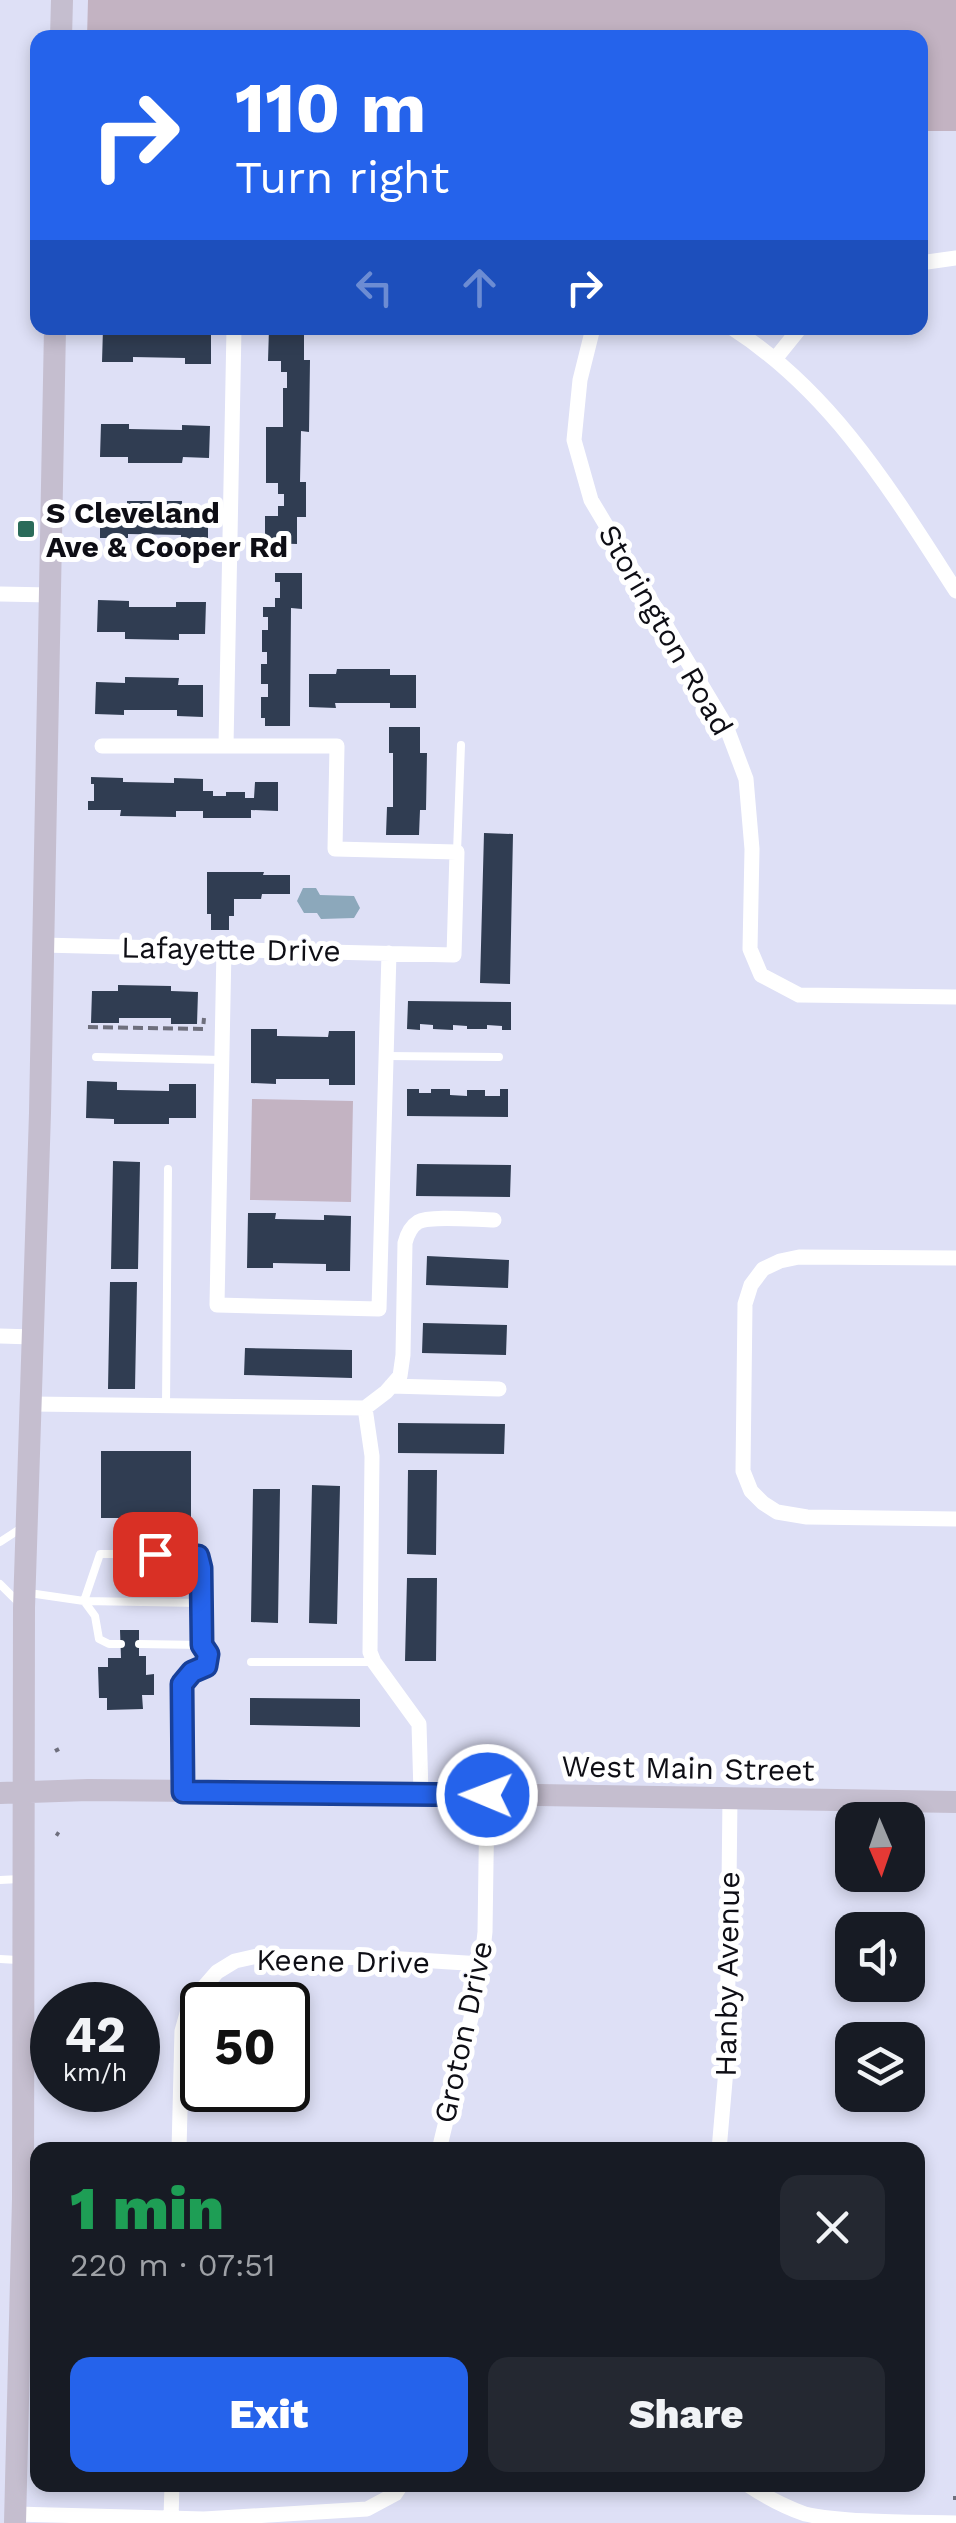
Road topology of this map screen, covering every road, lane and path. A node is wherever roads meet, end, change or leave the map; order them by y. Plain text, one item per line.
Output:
1 (62, 0) edge
2 (61, 30) edge
3 (956, 258) edge
4 (928, 261) edge
5 (55, 335) edge
6 (234, 335) edge
7 (592, 335) edge
8 (742, 335) edge
9 (794, 335) edge
10 (775, 359) junction
11 (956, 591) edge
12 (0, 594) edge
13 (51, 595) junction
14 (461, 745) dead end
15 (102, 746) dead end
16 (226, 746) junction
17 (457, 852) junction
18 (42, 945) junction
19 (224, 949) junction
20 (390, 953) junction
21 (956, 998) edge
22 (204, 1018) dead end
23 (88, 1026) dead end
24 (386, 1056) junction
25 (96, 1057) dead end
26 (499, 1057) dead end
27 (222, 1060) junction
28 (168, 1169) dead end
29 (494, 1220) dead end
30 (956, 1258) edge
31 (0, 1336) edge
32 (33, 1337) junction
33 (391, 1386) junction
34 (499, 1389) dead end
35 (31, 1404) junction
36 (166, 1406) junction
37 (365, 1408) junction
38 (956, 1519) edge
39 (27, 1524) junction
40 (0, 1542) edge
41 (0, 1584) edge
42 (25, 1600) junction
43 (84, 1602) junction
44 (201, 1603) junction
45 (120, 1644) dead end
46 (139, 1644) dead end
47 (202, 1645) junction
48 (250, 1662) dead end
49 (374, 1662) junction
50 (25, 1792) junction
51 (183, 1792) junction
52 (0, 1793) edge
53 (421, 1794) junction
54 (487, 1795) junction
55 (730, 1798) junction
56 (956, 1802) edge
57 (12, 1880) edge
58 (11, 1960) edge
59 (482, 1964) junction
60 (179, 2142) edge
61 (440, 2142) edge
62 (720, 2142) edge
63 (172, 2492) edge
64 (396, 2492) edge
65 (759, 2492) edge
66 (170, 2518) junction
67 (15, 2519) edge
68 (956, 2522) edge

1 - 2 main road
3 - 4 street
5 - 13 main road
6 - 16 street
7 - 21 street, Storington Road
8 - 10 street
9 - 10 street
10 - 11 street
12 - 13 street
13 - 18 main road
14 - 17 lane
15 - 16 street
16 - 17 street
17 - 20 street, Lafayette Drive
18 - 19 street, Lafayette Drive
18 - 32 main road
19 - 20 street, Lafayette Drive
19 - 27 street
20 - 24 street
22 - 23 path
24 - 26 lane
24 - 27 street
25 - 27 lane
28 - 36 lane
29 - 33 street
30 - 38 street
31 - 32 street
32 - 35 main road
33 - 34 street
33 - 37 street
35 - 36 street
35 - 39 main road
36 - 37 street
37 - 49 street
39 - 40 lane
39 - 42 main road
41 - 42 lane
42 - 43 lane
42 - 50 main road
43 - 44 lane
43 - 44 lane
43 - 45 lane
44 - 47 lane
46 - 47 lane
47 - 51 lane
48 - 49 lane
49 - 53 street
50 - 51 main road, West Main Street
50 - 52 main road, West Main Street
50 - 57 main road
51 - 53 main road, West Main Street
53 - 54 main road, West Main Street
54 - 55 main road, West Main Street
54 - 59 street, Groton Drive
55 - 56 main road, West Main Street
55 - 62 street, Hanby Avenue
57 - 58 main road
58 - 67 main road
59 - 60 street, Keene Drive
59 - 61 street, Groton Drive
63 - 66 street
64 - 66 street
65 - 68 street
66 - 67 street

